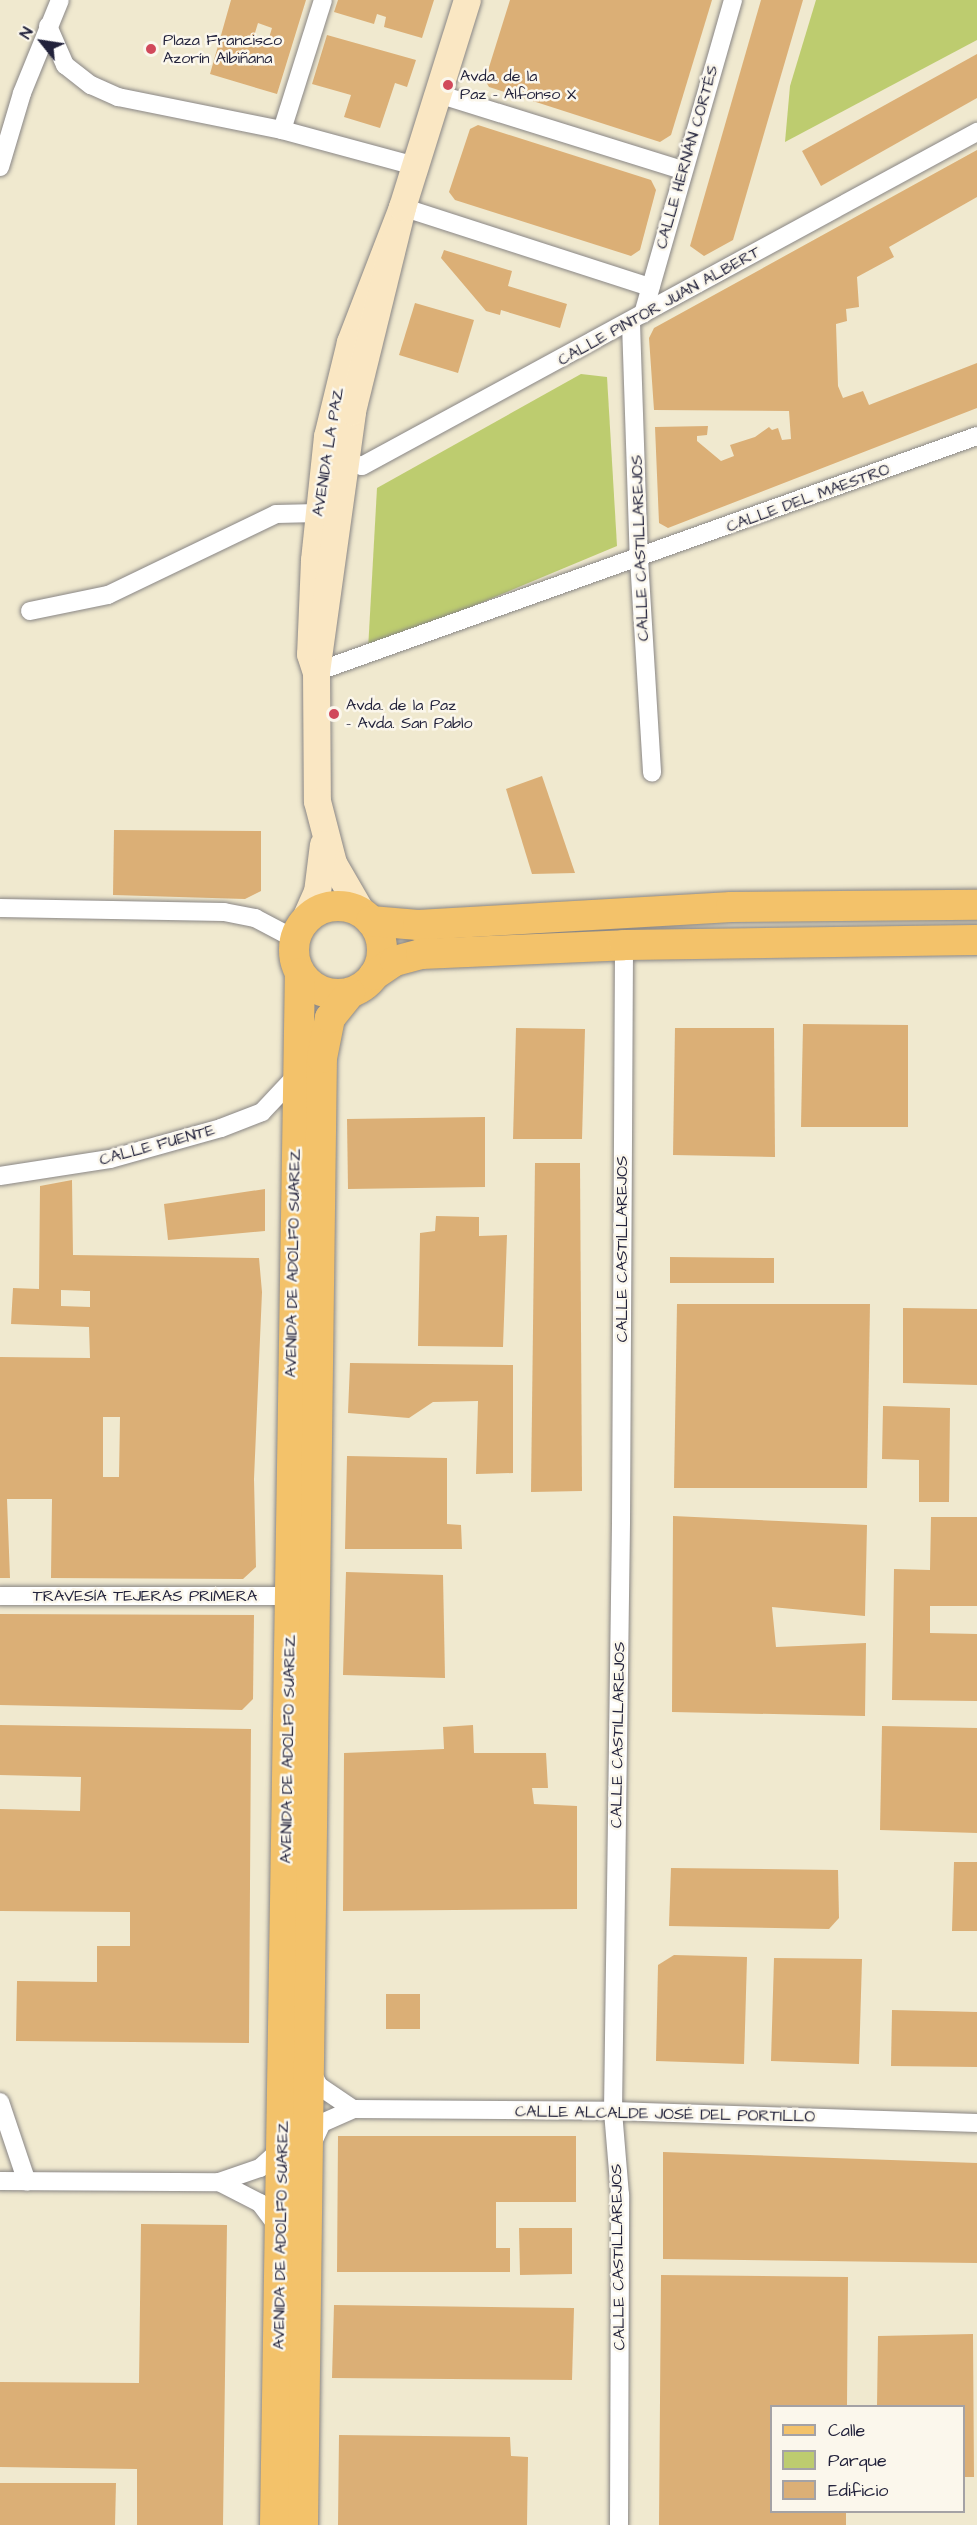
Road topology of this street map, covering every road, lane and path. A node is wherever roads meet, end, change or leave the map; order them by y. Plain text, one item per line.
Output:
1 (60, 0) edge
2 (323, 0) edge
3 (467, 0) edge
4 (733, 0) edge
5 (48, 26) junction
6 (438, 94) junction
7 (282, 130) junction
8 (977, 132) edge
9 (0, 166) edge
10 (415, 166) junction
11 (682, 171) junction
12 (402, 207) junction
13 (650, 287) junction
14 (637, 318) junction
15 (977, 436) edge
16 (345, 452) junction
17 (318, 513) junction
18 (639, 559) junction
19 (30, 611) dead end
20 (316, 672) junction
21 (652, 773) dead end
22 (323, 831) junction
23 (977, 905) edge
24 (0, 908) edge
25 (366, 917) junction
26 (298, 932) junction
27 (977, 940) edge
28 (624, 945) junction
29 (300, 974) junction
30 (374, 975) junction
31 (350, 993) junction
32 (296, 1077) junction
33 (0, 1176) edge
34 (0, 1596) edge
35 (289, 1596) junction
36 (309, 2067) junction
37 (0, 2102) edge
38 (353, 2109) junction
39 (613, 2111) junction
40 (977, 2123) edge
41 (283, 2147) junction
42 (308, 2163) junction
43 (0, 2181) edge
44 (27, 2182) junction
45 (219, 2182) junction
46 (279, 2229) junction
47 (275, 2525) edge
48 (303, 2525) edge
49 (619, 2525) edge

1 - 5 street
2 - 7 street
3 - 6 main road, AVENIDA LA PAZ
4 - 11 street, CALLE HERNÁN CORTÉS
5 - 7 street
5 - 9 street
6 - 10 main road, AVENIDA LA PAZ
6 - 11 street
7 - 10 street
8 - 14 street, CALLE PINTOR JUAN ALBERT
10 - 12 main road, AVENIDA LA PAZ
11 - 13 street, CALLE HERNÁN CORTÉS
12 - 13 street
12 - 16 main road, AVENIDA LA PAZ
12 - 17 main road, AVENIDA LA PAZ
13 - 14 street, CALLE HERNÁN CORTÉS
14 - 16 street, CALLE PINTOR JUAN ALBERT
14 - 18 street, CALLE CASTILLAREJOS
15 - 18 street, CALLE DEL MAESTRO
16 - 20 main road, AVENIDA LA PAZ
17 - 19 street
17 - 20 main road, AVENIDA LA PAZ
18 - 20 street, CALLE DEL MAESTRO
18 - 21 street, CALLE CASTILLAREJOS
20 - 22 main road, AVENIDA LA PAZ
22 - 25 main road, AVENIDA LA PAZ
22 - 26 main road, AVENIDA LA PAZ
23 - 25 main road
24 - 26 street
25 - 26 main road
25 - 30 main road
26 - 29 main road
27 - 28 main road
28 - 30 main road
28 - 39 street, CALLE CASTILLAREJOS
29 - 31 main road
29 - 32 main road, AVENIDA DE ADOLFO SUAREZ
30 - 31 main road
31 - 36 main road, AVENIDA DE ADOLFO SUAREZ
32 - 33 street, CALLE FUENTE
32 - 35 main road, AVENIDA DE ADOLFO SUAREZ
34 - 35 street, TRAVESÍA TEJERAS PRIMERA
35 - 41 main road, AVENIDA DE ADOLFO SUAREZ
36 - 38 street
36 - 42 main road, AVENIDA DE ADOLFO SUAREZ
37 - 44 street
38 - 39 street, CALLE ALCALDE JOSÉ DEL PORTILLO
38 - 42 street
39 - 40 street, CALLE ALCALDE JOSÉ DEL PORTILLO
39 - 49 street, CALLE CASTILLAREJOS
41 - 45 street
41 - 46 main road, AVENIDA DE ADOLFO SUAREZ
42 - 48 main road, AVENIDA DE ADOLFO SUAREZ
43 - 44 street
44 - 45 street
45 - 46 street
46 - 47 main road, AVENIDA DE ADOLFO SUAREZ

